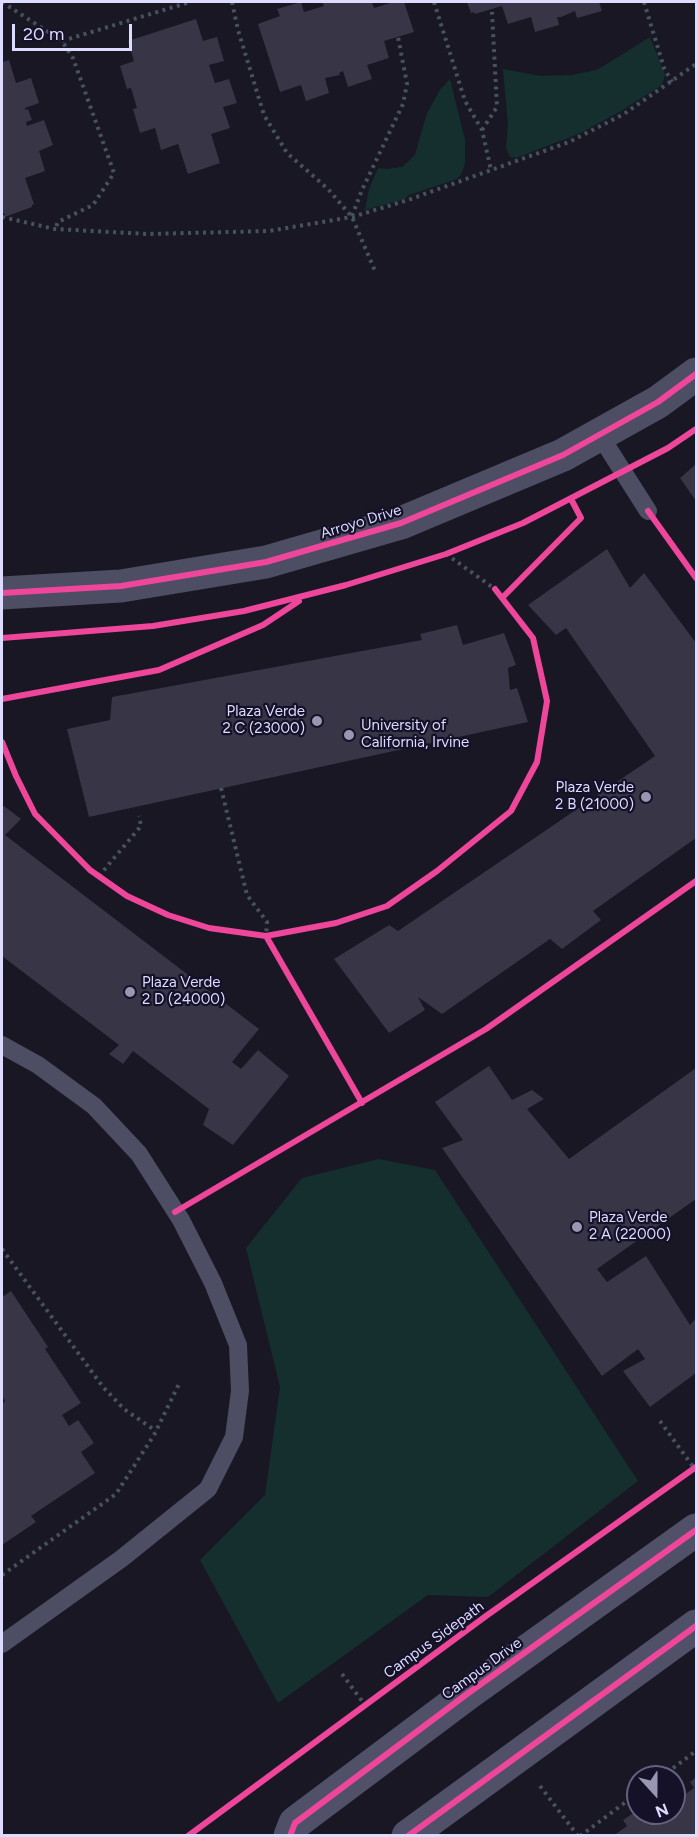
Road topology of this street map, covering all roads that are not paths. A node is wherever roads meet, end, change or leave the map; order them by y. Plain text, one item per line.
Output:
1 (696, 374) edge
2 (599, 434) junction
3 (648, 511) dead end
4 (2, 593) edge
5 (2, 1045) edge
6 (696, 1530) edge
7 (696, 1626) edge
8 (2, 1644) edge
9 (290, 1836) edge
10 (408, 1836) edge

1 - 2 street, Arroyo Drive
2 - 3 lane
2 - 4 street, Arroyo Drive
5 - 8 lane
6 - 9 main road, Campus Drive
7 - 10 main road

